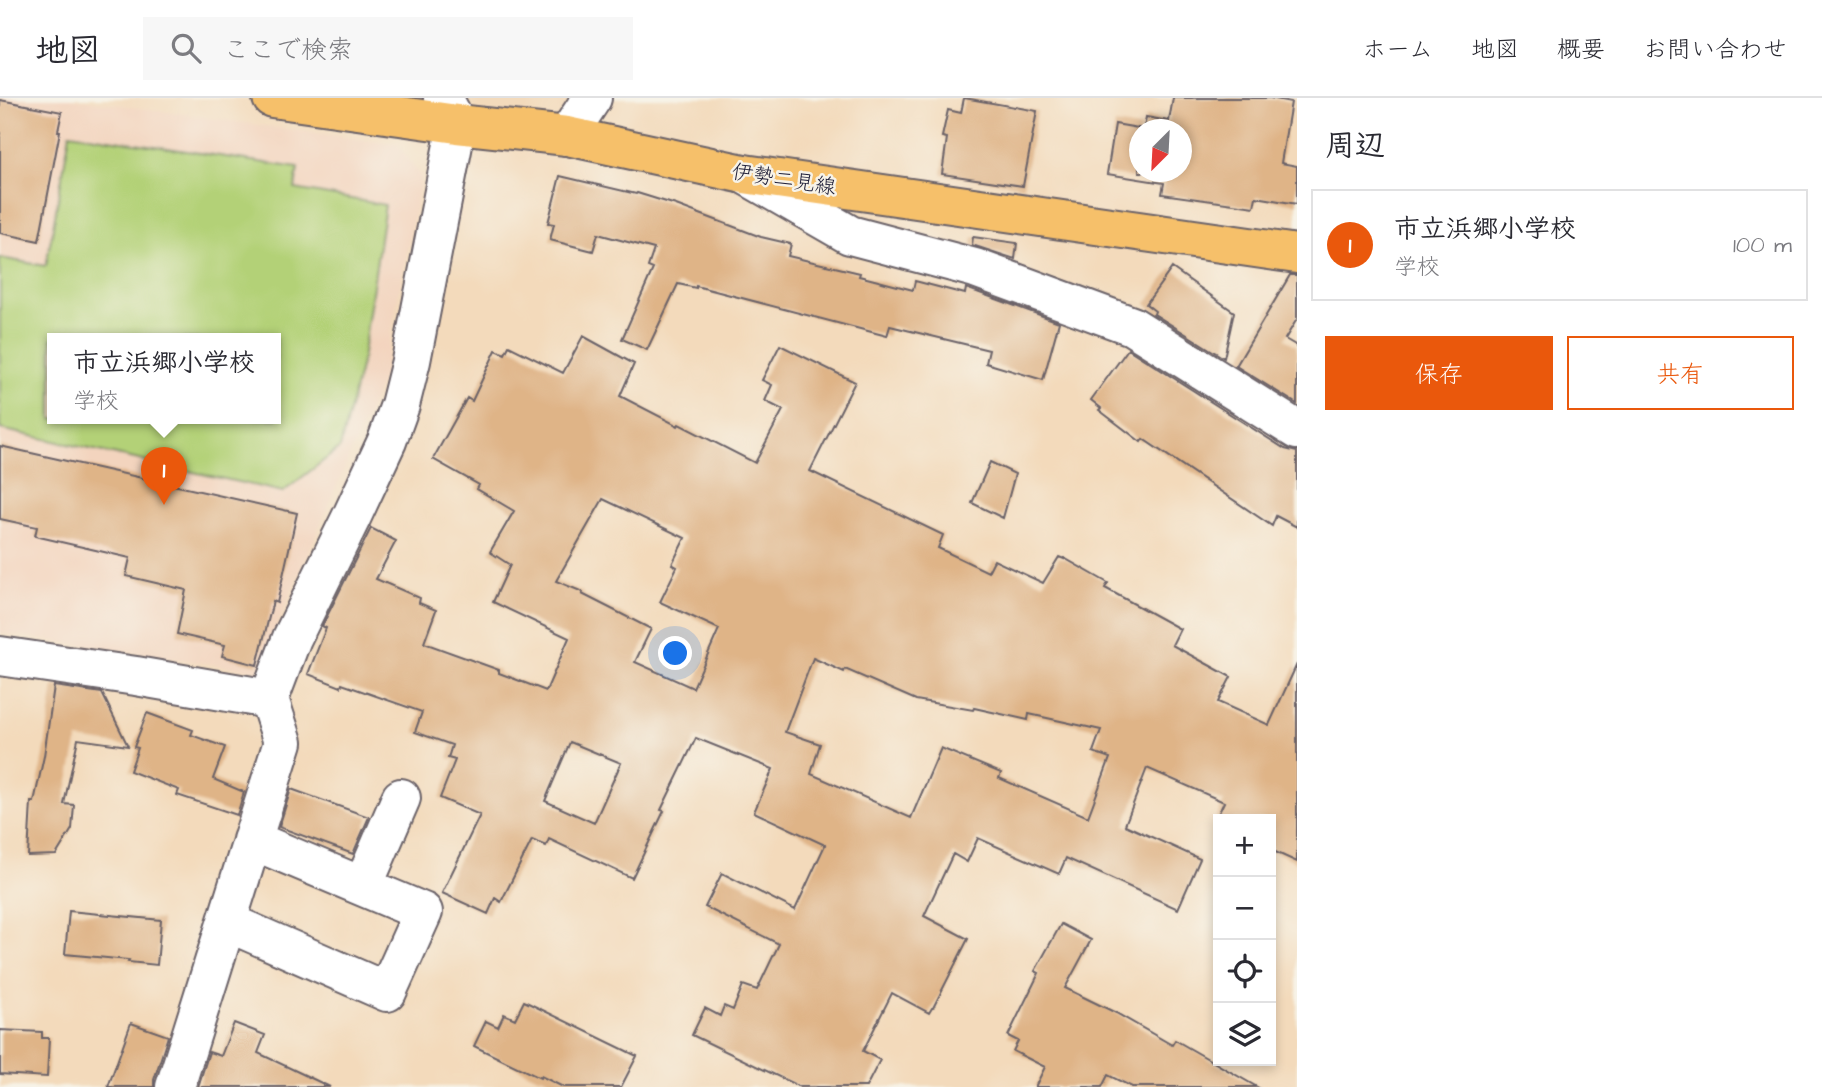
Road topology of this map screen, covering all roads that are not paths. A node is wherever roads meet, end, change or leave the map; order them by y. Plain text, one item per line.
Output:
1 (272, 98) edge
2 (592, 98) edge
3 (450, 111) edge
4 (567, 136) junction
5 (744, 174) junction
6 (1297, 254) edge
7 (1297, 429) edge
8 (0, 656) edge
9 (269, 699) junction
10 (401, 798) dead end
11 (252, 840) junction
12 (363, 887) junction
13 (227, 922) junction
14 (175, 1087) edge

1 - 3 main road, 伊勢二見線
2 - 4 street
3 - 4 main road, 伊勢二見線
3 - 9 street
4 - 5 main road, 伊勢二見線
5 - 6 main road, 伊勢二見線
5 - 7 street
8 - 9 street
9 - 11 street
10 - 12 street
11 - 12 street
11 - 13 street
12 - 13 street
13 - 14 street

